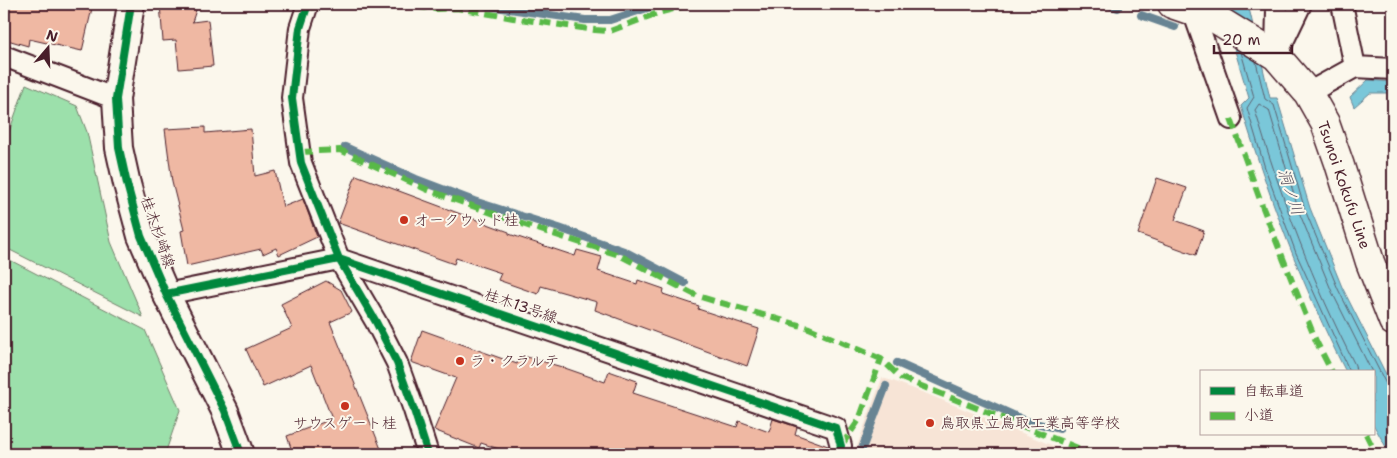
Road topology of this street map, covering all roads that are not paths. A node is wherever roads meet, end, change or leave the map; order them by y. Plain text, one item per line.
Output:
1 (131, 4) edge
2 (308, 4) edge
3 (1275, 4) edge
4 (1300, 4) edge
5 (1342, 4) edge
6 (1194, 9) edge
7 (4, 56) edge
8 (1282, 62) junction
9 (1356, 67) junction
10 (1393, 69) edge
11 (1308, 93) junction
12 (116, 99) junction
13 (1231, 119) dead end
14 (340, 259) junction
15 (166, 294) junction
16 (1393, 321) edge
17 (242, 454) edge
18 (428, 454) edge
19 (838, 454) edge

1 - 12 street, 桂木杉崎線
2 - 14 street
3 - 8 street
4 - 8 street
5 - 9 street
6 - 8 main road, Tsunoi Kokufu Line
6 - 13 street
7 - 12 street
8 - 11 main road, Tsunoi Kokufu Line
9 - 10 street
9 - 11 street
11 - 16 main road, Tsunoi Kokufu Line
12 - 15 street, 桂木杉崎線
14 - 15 street
14 - 18 street
14 - 19 street, 桂木13号線
15 - 17 street, 桂木杉崎線

